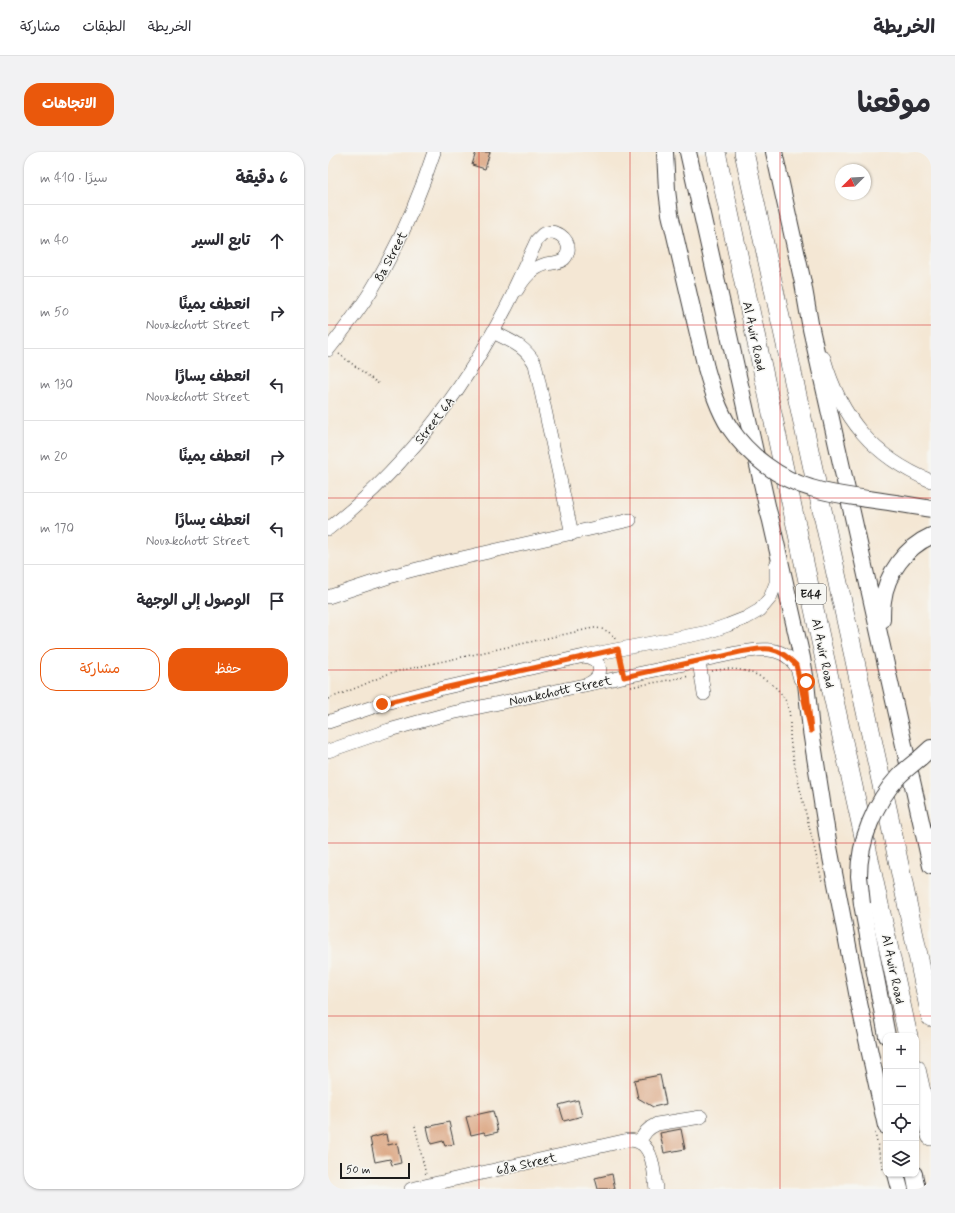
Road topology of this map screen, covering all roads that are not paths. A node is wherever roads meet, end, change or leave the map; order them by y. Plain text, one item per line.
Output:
1 (434, 152) edge
2 (665, 152) edge
3 (688, 152) edge
4 (716, 152) edge
5 (744, 152) edge
6 (774, 152) edge
7 (802, 283) junction
8 (515, 290) junction
9 (493, 332) junction
10 (329, 349) edge
11 (931, 481) edge
12 (931, 509) edge
13 (768, 510) junction
14 (630, 520) dead end
15 (328, 529) edge
16 (572, 534) junction
17 (931, 536) edge
18 (356, 588) junction
19 (328, 592) edge
20 (328, 597) edge
21 (584, 656) junction
22 (699, 661) junction
23 (887, 667) junction
24 (588, 684) junction
25 (704, 694) dead end
26 (328, 722) edge
27 (811, 731) junction
28 (328, 751) edge
29 (927, 753) edge
30 (931, 866) edge
31 (931, 1017) edge
32 (886, 1033) edge
33 (907, 1033) edge
34 (919, 1082) edge
35 (701, 1116) dead end
36 (880, 1128) edge
37 (931, 1136) edge
38 (640, 1143) junction
39 (892, 1177) edge
40 (915, 1177) edge
41 (411, 1189) edge
42 (656, 1189) edge
43 (900, 1189) edge
44 (917, 1189) edge

1 - 10 street, 8a Street
2 - 12 main road, bridge
3 - 13 main road
4 - 33 highway, Al Awir Road / E44
5 - 31 highway, Al Awir Road / E44
6 - 7 main road
7 - 11 street
7 - 23 main road
8 - 8 street, Street 6A
8 - 9 street, Street 6A
9 - 15 street, Street 6A
9 - 16 street
13 - 21 street, Nouakchott Street
13 - 27 main road
14 - 16 street
16 - 18 street
17 - 23 main road
18 - 19 street
18 - 20 street
21 - 24 street
21 - 26 street, Nouakchott Street
22 - 24 street, Nouakchott Street
22 - 25 street
22 - 27 street, Nouakchott Street
23 - 30 main road
24 - 28 street, Nouakchott Street
27 - 36 main road
29 - 32 main road, bridge
34 - 37 highway
35 - 38 street
38 - 41 street, 68a Street
38 - 42 street
39 - 43 main road
40 - 44 main road

